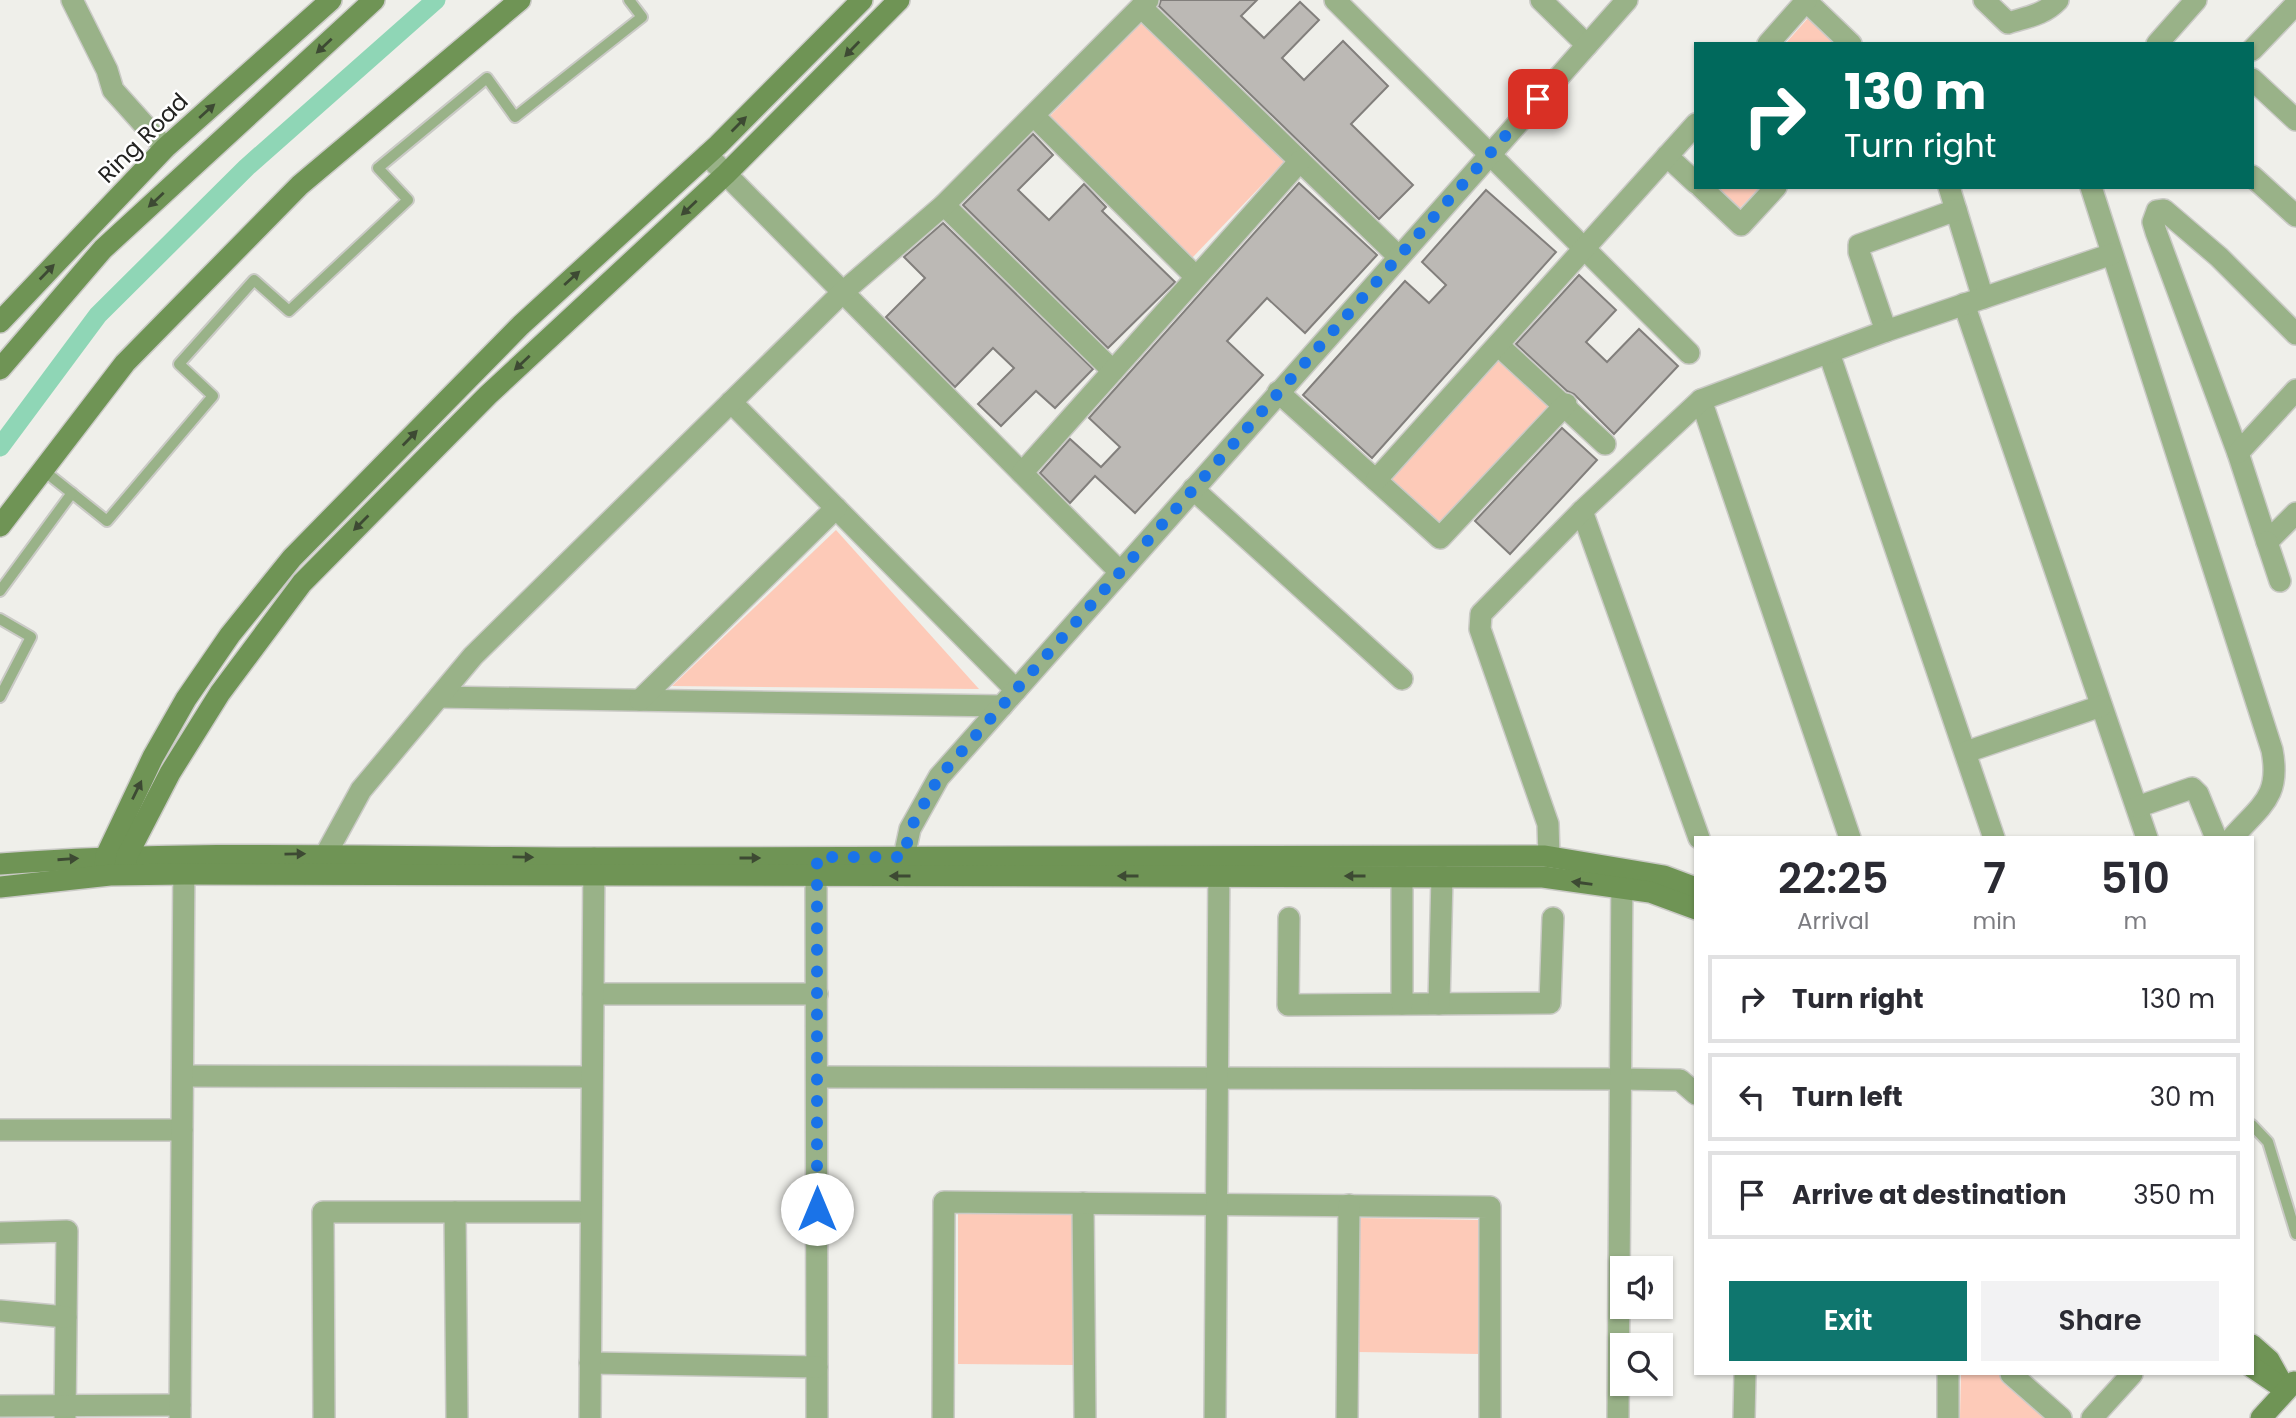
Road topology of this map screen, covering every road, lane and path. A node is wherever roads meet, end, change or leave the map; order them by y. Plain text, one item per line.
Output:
1 (72, 0) edge
2 (331, 0) edge
3 (374, 0) edge
4 (520, 0) edge
5 (629, 0) edge
6 (862, 0) edge
7 (899, 0) edge
8 (1335, 0) edge
9 (1541, 0) edge
10 (1627, 0) edge
11 (1984, 0) edge
12 (2058, 0) edge
13 (2196, 0) edge
14 (1806, 1) edge
15 (1144, 4) edge
16 (2296, 4) edge
17 (1770, 42) edge
18 (1849, 42) edge
19 (2159, 42) edge
20 (1587, 45) junction
21 (2254, 48) edge
22 (2254, 81) edge
23 (1034, 116) junction
24 (2296, 120) edge
25 (1694, 126) edge
26 (165, 148) junction
27 (1489, 153) junction
28 (707, 155) junction
29 (1667, 156) junction
30 (1300, 161) junction
31 (726, 174) junction
32 (2254, 178) edge
33 (1694, 181) edge
34 (1703, 189) edge
35 (1774, 189) edge
36 (1951, 189) edge
37 (2092, 189) edge
38 (944, 205) junction
39 (1956, 210) junction
40 (2296, 216) edge
41 (1584, 248) junction
42 (2112, 254) junction
43 (1398, 256) junction
44 (1196, 277) junction
45 (843, 292) junction
46 (1974, 301) junction
47 (0, 322) edge
48 (1886, 331) junction
49 (2296, 334) edge
50 (1498, 345) junction
51 (1689, 353) dead end
52 (1829, 353) junction
53 (0, 369) edge
54 (1113, 371) junction
55 (469, 377) junction
56 (2296, 390) edge
57 (1278, 392) junction
58 (488, 395) junction
59 (1701, 400) junction
60 (731, 402) junction
61 (1566, 404) junction
62 (438, 409) junction
63 (456, 427) junction
64 (1605, 444) dead end
65 (2238, 453) junction
66 (43, 470) junction
67 (1022, 473) junction
68 (1376, 480) junction
69 (1193, 489) junction
70 (72, 493) junction
71 (836, 508) junction
72 (1582, 511) junction
73 (2296, 513) edge
74 (0, 526) edge
75 (2267, 542) junction
76 (1120, 572) junction
77 (275, 578) junction
78 (2280, 581) dead end
79 (0, 591) edge
80 (293, 595) junction
81 (0, 619) edge
82 (1402, 679) dead end
83 (0, 697) edge
84 (439, 697) junction
85 (1009, 698) junction
86 (640, 700) junction
87 (2101, 706) junction
88 (1966, 752) junction
89 (2137, 807) junction
90 (1698, 836) edge
91 (1849, 836) edge
92 (1993, 836) edge
93 (2146, 836) edge
94 (2215, 836) edge
95 (2234, 836) edge
96 (326, 854) junction
97 (904, 857) junction
98 (1549, 857) junction
99 (0, 864) edge
100 (184, 864) junction
101 (115, 866) junction
102 (1218, 866) junction
103 (594, 867) junction
104 (816, 867) junction
105 (1402, 876) junction
106 (1442, 876) junction
107 (1622, 879) junction
108 (0, 887) edge
109 (1694, 887) edge
110 (1694, 908) edge
111 (1289, 918) dead end
112 (1553, 918) dead end
113 (593, 994) junction
114 (817, 994) junction
115 (1402, 1004) junction
116 (1439, 1004) junction
117 (183, 1076) junction
118 (592, 1077) junction
119 (817, 1077) junction
120 (1217, 1077) junction
121 (1620, 1079) junction
122 (1694, 1092) edge
123 (2254, 1127) edge
124 (0, 1130) edge
125 (182, 1130) junction
126 (1083, 1203) junction
127 (1216, 1204) junction
128 (1349, 1205) junction
129 (454, 1212) junction
130 (591, 1212) junction
131 (0, 1233) edge
132 (2296, 1234) edge
133 (0, 1311) edge
134 (66, 1317) junction
135 (2254, 1347) edge
136 (590, 1363) junction
137 (2296, 1364) edge
138 (817, 1367) junction
139 (2254, 1368) edge
140 (1745, 1375) edge
141 (1948, 1375) edge
142 (2012, 1375) edge
143 (2131, 1375) edge
144 (2290, 1385) edge
145 (0, 1406) edge
146 (180, 1411) edge
147 (65, 1412) edge
148 (324, 1418) edge
149 (457, 1418) edge
150 (590, 1418) edge
151 (817, 1418) edge
152 (943, 1418) edge
153 (1085, 1418) edge
154 (1215, 1418) edge
155 (1347, 1418) edge
156 (1490, 1418) edge
157 (1618, 1418) edge
158 (1744, 1418) edge
159 (1948, 1418) edge
160 (2061, 1418) edge
161 (2092, 1418) edge
162 (2261, 1418) edge

1 - 26 street
26 -> 2 street, Ring Road
3 -> 53 street
4 - 66 street
5 - 70 lane
28 -> 6 street
7 -> 31 street
8 - 27 street
9 - 20 street
10 - 20 street
11 - 12 street
13 - 19 street
14 - 17 street
14 - 18 street
15 - 23 street
15 - 30 street
16 - 21 street
20 - 27 street
22 - 24 street
23 - 38 street
23 - 44 street
25 - 29 street
47 -> 26 street, Ring Road
27 - 41 street
27 - 43 street
28 - 31 street
55 -> 28 street
29 - 33 street
29 - 41 street
30 - 43 street
30 - 44 street
31 - 45 street
31 -> 58 street
32 - 40 street
34 - 35 street
36 - 39 street
37 - 42 street
38 - 45 street
38 - 54 street
39 - 46 street
39 - 48 street
41 - 50 street
41 - 51 street
42 - 46 street
42 - 95 street
43 - 57 street
44 - 54 street
45 - 60 street
45 - 67 street
46 - 48 street
46 - 87 street
48 - 52 street
49 - 65 street
50 - 61 street
50 - 68 street
52 - 59 street
52 - 88 street
54 - 67 street
55 - 58 street
55 - 62 street
56 - 65 street
57 - 68 street
57 - 69 street
58 - 63 street
59 - 72 street
59 - 91 street
60 - 71 street
60 - 84 street
61 - 64 street
61 - 68 street
62 - 63 street
77 -> 62 street
63 -> 80 street
65 - 75 street
66 - 70 lane
66 - 74 street
67 - 76 street
69 - 76 street
69 - 82 street
70 - 79 lane
71 - 85 street
71 - 86 street
72 - 90 street
72 - 98 street
73 - 75 street
75 - 78 street
76 - 85 street
77 - 80 street
101 -> 77 street
80 - 101 street
81 - 83 lane
84 - 86 street
84 - 96 street
85 - 86 street
85 - 97 street
87 - 88 street
87 - 89 street
88 - 92 street
89 - 93 street
89 - 94 street
100 -> 96 street
96 -> 103 street
97 - 102 street
97 - 104 street
98 - 102 street
98 - 107 street
99 -> 101 street
100 - 101 street
100 - 103 street
100 - 117 street
101 - 108 street
102 -> 104 street
105 -> 102 street
102 - 120 street
103 - 104 street
103 - 113 street
104 - 114 street
105 - 106 street
105 - 115 street
107 -> 106 street
106 - 116 street
107 - 109 street
107 - 110 street
107 - 121 street
111 - 115 street
112 - 116 street
113 - 114 street
113 - 118 street
114 - 119 street
115 - 116 street
117 - 118 street
117 - 125 street
118 - 130 street
119 - 120 street
119 - 138 street
120 - 121 street
120 - 127 street
121 - 122 street
121 - 157 street
123 - 132 lane
124 - 125 street
125 - 146 street
126 - 127 street
126 - 152 street
126 - 153 street
127 - 128 street
127 - 154 street
128 - 155 street
128 - 156 street
129 - 130 street
129 - 148 street
129 - 149 street
130 - 136 street
131 - 134 street
133 - 134 street
134 - 147 street
135 - 144 street
136 - 138 street
136 - 150 street
137 - 144 street
138 - 151 street
139 - 144 street
140 - 158 street
141 - 159 street
142 - 160 street
143 - 161 street
144 - 162 street
145 - 147 street
146 - 147 street

